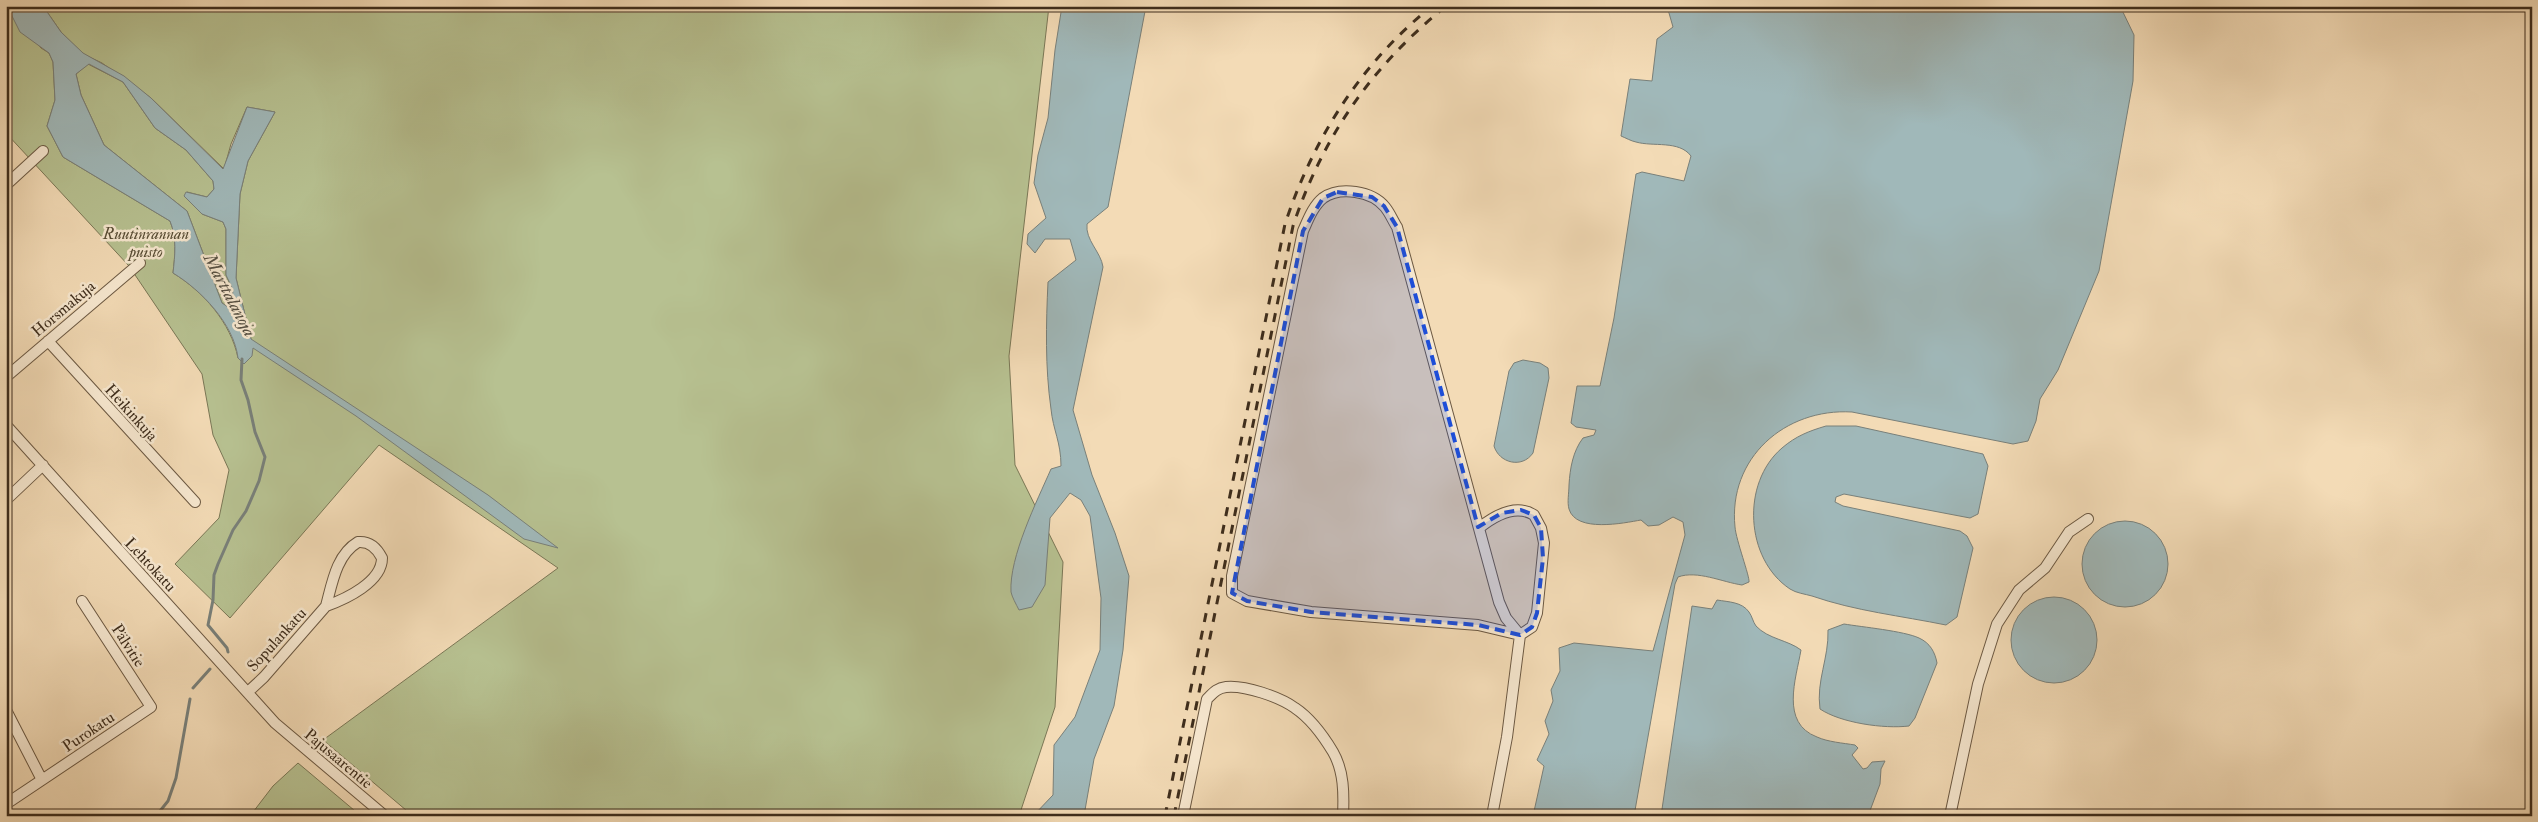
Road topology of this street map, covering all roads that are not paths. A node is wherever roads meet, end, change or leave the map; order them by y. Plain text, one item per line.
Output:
1 (43, 151) dead end
2 (6, 185) edge
3 (140, 263) dead end
4 (48, 341) junction
5 (6, 376) edge
6 (6, 425) edge
7 (43, 465) junction
8 (6, 500) edge
9 (194, 502) dead end
10 (2088, 519) dead end
11 (1479, 528) junction
12 (82, 601) dead end
13 (326, 606) junction
14 (1520, 635) junction
15 (248, 692) junction
16 (151, 706) joint
17 (6, 710) edge
18 (275, 723) joint
19 (42, 780) junction
20 (6, 804) edge
21 (385, 816) edge
22 (1183, 816) edge
23 (1343, 816) edge
24 (1492, 816) edge
25 (1950, 816) edge

1 - 2 street
3 - 4 street, Horsmakuja
4 - 5 street, Horsmakuja
4 - 9 street, Heikinkuja
6 - 7 street, Lehtokatu
7 - 8 street
7 - 15 street, Lehtokatu
10 - 25 street
11 - 14 street
11 - 14 street
11 - 14 street
12 - 16 street, Pälvitie
13 - 13 street, Sopulankatu
13 - 15 street, Sopulankatu
14 - 24 street
15 - 18 street, Lehtokatu
16 - 19 street, Purokatu
17 - 19 street
18 - 21 street, Pajusaarentie
19 - 20 street, Purokatu
22 - 23 street

